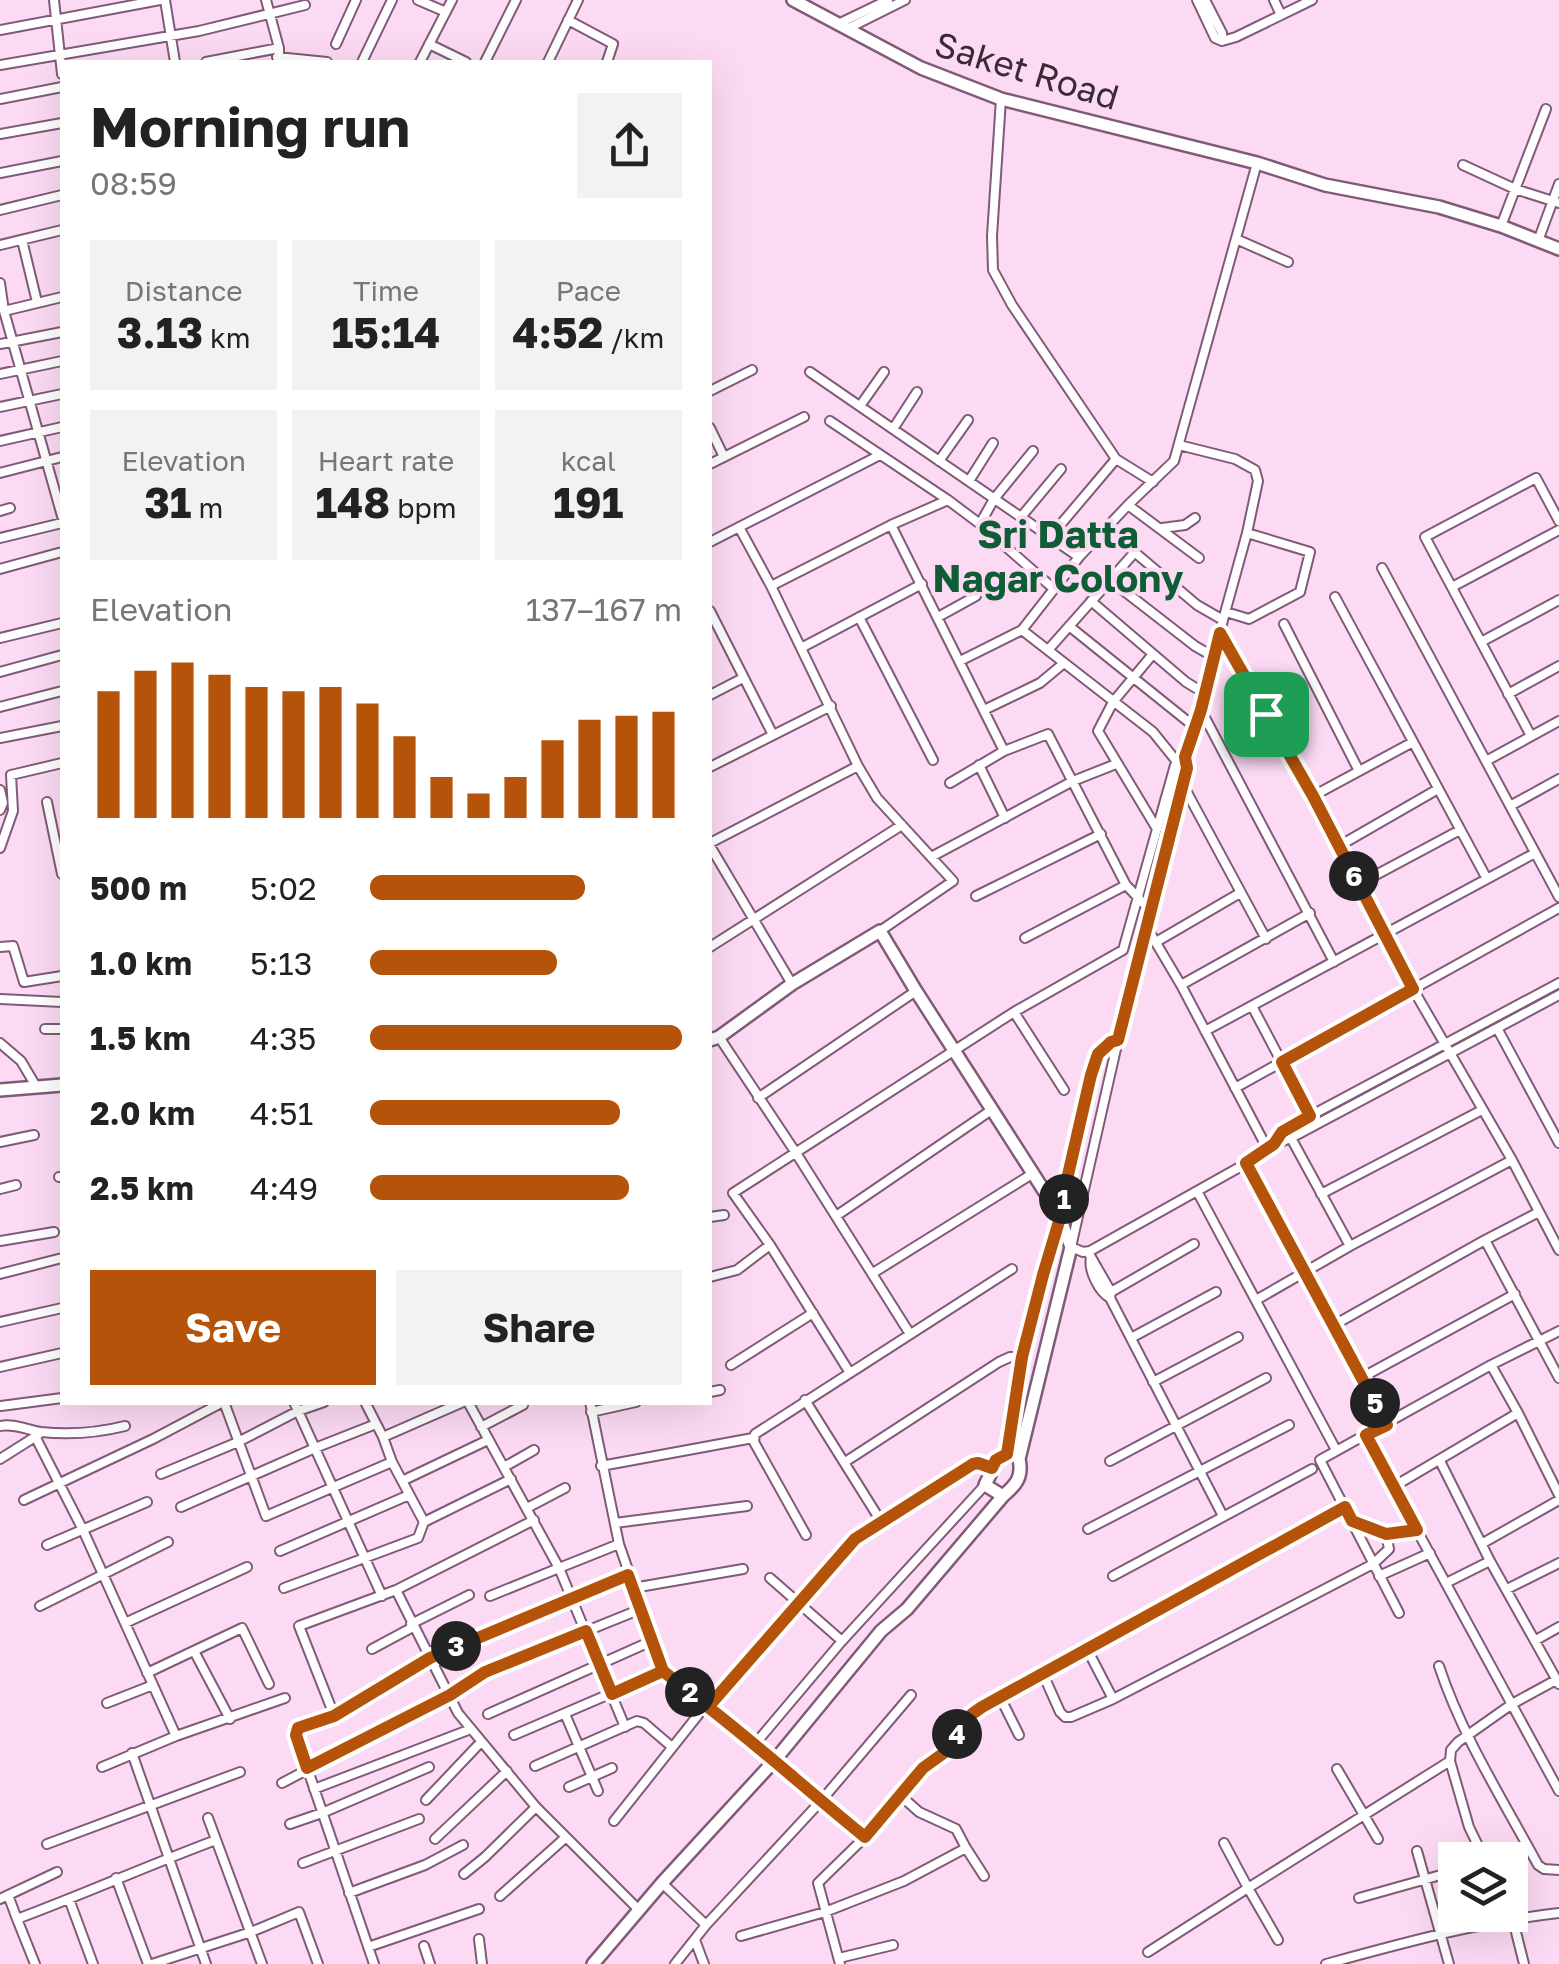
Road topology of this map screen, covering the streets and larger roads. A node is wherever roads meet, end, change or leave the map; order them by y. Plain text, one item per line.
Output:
1 (54, 0) edge
2 (162, 0) edge
3 (266, 0) edge
4 (356, 0) edge
5 (392, 0) edge
6 (418, 0) edge
7 (452, 0) edge
8 (516, 0) edge
9 (578, 0) edge
10 (793, 0) edge
11 (888, 0) edge
12 (905, 0) edge
13 (1197, 0) edge
14 (1206, 0) edge
15 (1274, 0) edge
16 (1312, 0) edge
17 (305, 5) dead end
18 (876, 6) edge
19 (446, 12) junction
20 (270, 14) junction
21 (1281, 15) junction
22 (56, 20) junction
23 (568, 20) junction
24 (843, 26) junction
25 (0, 30) edge
26 (170, 34) junction
27 (1222, 41) junction
28 (336, 44) dead end
29 (430, 44) junction
30 (60, 54) junction
31 (278, 56) edge
32 (61, 60) edge
33 (175, 60) edge
34 (230, 60) edge
35 (311, 60) edge
36 (363, 60) edge
37 (421, 60) edge
38 (462, 60) edge
39 (486, 60) edge
40 (549, 60) edge
41 (608, 60) edge
42 (0, 65) edge
43 (60, 87) edge
44 (1001, 99) junction
45 (0, 100) edge
46 (1546, 109) dead end
47 (60, 122) edge
48 (0, 134) edge
49 (60, 161) edge
50 (1257, 163) junction
51 (1463, 165) dead end
52 (0, 173) edge
53 (1559, 184) edge
54 (1515, 188) junction
55 (60, 195) edge
56 (1556, 202) edge
57 (0, 210) edge
58 (1500, 226) junction
59 (60, 230) edge
60 (1236, 239) junction
61 (22, 240) junction
62 (1538, 241) junction
63 (0, 245) edge
64 (1559, 249) edge
65 (1288, 262) dead end
66 (0, 283) edge
67 (60, 297) edge
68 (37, 302) junction
69 (4, 311) junction
70 (60, 332) edge
71 (13, 342) junction
72 (0, 344) edge
73 (60, 361) edge
74 (21, 369) junction
75 (752, 370) dead end
76 (810, 372) dead end
77 (884, 372) dead end
78 (0, 374) edge
79 (712, 390) edge
80 (918, 392) dead end
81 (60, 394) edge
82 (30, 401) junction
83 (860, 406) junction
84 (0, 407) edge
85 (804, 417) dead end
86 (968, 420) dead end
87 (830, 421) dead end
88 (60, 427) edge
89 (893, 429) junction
90 (712, 432) edge
91 (38, 433) junction
92 (0, 441) edge
93 (993, 443) dead end
94 (1179, 445) junction
95 (1033, 450) dead end
96 (880, 455) junction
97 (724, 457) junction
98 (60, 458) edge
99 (1116, 459) junction
100 (46, 461) junction
101 (939, 461) junction
102 (712, 463) edge
103 (1061, 469) dead end
104 (0, 473) edge
105 (969, 481) junction
106 (1152, 482) junction
107 (59, 491) edge
108 (994, 499) junction
109 (948, 500) junction
110 (1128, 505) junction
111 (10, 508) dead end
112 (0, 511) edge
113 (1020, 517) junction
114 (1195, 518) dead end
115 (60, 521) edge
116 (1559, 521) edge
117 (980, 524) junction
118 (891, 525) junction
119 (739, 527) junction
120 (1106, 528) junction
121 (1160, 528) junction
122 (1559, 530) edge
123 (1247, 533) junction
124 (1050, 537) junction
125 (0, 538) edge
126 (712, 541) edge
127 (1135, 552) junction
128 (60, 553) edge
129 (1080, 557) junction
130 (1200, 558) dead end
131 (1382, 568) dead end
132 (0, 570) edge
133 (1110, 580) junction
134 (922, 584) junction
135 (771, 586) junction
136 (1452, 587) junction
137 (1054, 590) junction
138 (976, 596) dead end
139 (1334, 597) dead end
140 (1559, 600) edge
141 (1091, 601) junction
142 (1224, 616) junction
143 (712, 617) edge
144 (859, 617) junction
145 (938, 617) junction
146 (60, 623) edge
147 (1284, 624) dead end
148 (1069, 626) junction
149 (1022, 630) junction
150 (1220, 633) junction
151 (0, 638) edge
152 (1481, 642) junction
153 (801, 648) junction
154 (1048, 650) junction
155 (1153, 654) junction
156 (60, 656) edge
157 (1214, 657) junction
158 (960, 661) junction
159 (1064, 663) junction
160 (1559, 666) edge
161 (0, 672) edge
162 (743, 678) junction
163 (1132, 679) junction
164 (60, 692) edge
165 (1204, 693) junction
166 (712, 694) edge
167 (1508, 694) junction
168 (1113, 702) junction
169 (831, 706) junction
170 (0, 707) edge
171 (984, 710) junction
172 (1201, 710) junction
173 (1559, 720) edge
174 (60, 726) edge
175 (1196, 728) junction
176 (773, 734) junction
177 (1531, 736) junction
178 (0, 738) edge
179 (1413, 742) junction
180 (1004, 751) junction
181 (933, 760) dead end
182 (1181, 760) junction
183 (1486, 761) junction
184 (60, 763) edge
185 (1116, 764) junction
186 (979, 765) junction
187 (712, 766) edge
188 (858, 766) junction
189 (1359, 771) junction
190 (1559, 780) edge
191 (950, 782) dead end
192 (1074, 782) junction
193 (1182, 786) junction
194 (1438, 789) junction
195 (0, 790) edge
196 (1313, 796) junction
197 (46, 802) dead end
198 (1510, 806) junction
199 (0, 810) edge
200 (1005, 818) junction
201 (902, 824) junction
202 (1460, 830) junction
203 (1101, 834) junction
204 (1161, 836) junction
205 (712, 843) edge
206 (1339, 846) junction
207 (712, 847) edge
208 (0, 848) edge
209 (1535, 854) junction
210 (931, 857) junction
211 (60, 865) edge
212 (1487, 880) junction
213 (1359, 884) junction
214 (1126, 886) junction
215 (1240, 893) junction
216 (976, 896) dead end
217 (1559, 898) edge
218 (1144, 905) junction
219 (1559, 908) edge
220 (1310, 914) junction
221 (755, 920) junction
222 (1146, 926) junction
223 (880, 931) junction
224 (1384, 934) junction
225 (1025, 938) dead end
226 (1266, 938) junction
227 (1156, 942) junction
228 (712, 946) edge
229 (0, 947) edge
230 (1334, 962) junction
231 (60, 976) edge
232 (1559, 982) edge
233 (792, 984) junction
234 (1181, 985) junction
235 (1413, 989) junction
236 (916, 991) junction
237 (1559, 995) edge
238 (0, 999) edge
239 (60, 1002) edge
240 (1252, 1006) junction
241 (1014, 1012) junction
242 (1498, 1028) junction
243 (44, 1029) dead end
244 (60, 1029) edge
245 (1205, 1031) junction
246 (714, 1038) edge
247 (1118, 1040) junction
248 (0, 1043) edge
249 (1443, 1044) junction
250 (954, 1050) junction
251 (1450, 1055) junction
252 (1282, 1062) junction
253 (50, 1087) edge
254 (1235, 1088) junction
255 (0, 1090) edge
256 (1064, 1090) dead end
257 (758, 1098) junction
258 (992, 1109) junction
259 (1482, 1110) junction
260 (1310, 1116) junction
261 (1559, 1118) edge
262 (1548, 1124) junction
263 (34, 1136) dead end
264 (1292, 1138) junction
265 (0, 1142) edge
266 (1559, 1142) edge
267 (1271, 1146) junction
268 (796, 1153) junction
269 (1512, 1160) junction
270 (1246, 1163) junction
271 (1032, 1174) junction
272 (16, 1185) dead end
273 (0, 1189) edge
274 (1197, 1190) junction
275 (1321, 1194) junction
276 (1539, 1212) junction
277 (724, 1214) dead end
278 (836, 1216) junction
279 (712, 1217) edge
280 (1060, 1218) junction
281 (54, 1232) dead end
282 (1485, 1240) junction
283 (0, 1241) edge
284 (1194, 1244) dead end
285 (770, 1245) junction
286 (1350, 1246) junction
287 (1071, 1247) junction
288 (1559, 1250) edge
289 (1090, 1255) junction
290 (60, 1259) edge
291 (1012, 1269) dead end
292 (1303, 1271) junction
293 (873, 1273) junction
294 (0, 1274) edge
295 (712, 1276) edge
296 (1216, 1292) dead end
297 (1516, 1294) junction
298 (1110, 1295) junction
299 (1256, 1300) junction
300 (60, 1308) edge
301 (813, 1313) junction
302 (0, 1322) edge
303 (1334, 1325) junction
304 (1559, 1331) edge
305 (910, 1334) junction
306 (1238, 1336) dead end
307 (1131, 1338) junction
308 (1538, 1342) junction
309 (60, 1353) edge
310 (1017, 1357) junction
311 (731, 1365) dead end
312 (1491, 1366) junction
313 (0, 1367) edge
314 (850, 1372) junction
315 (1266, 1378) dead end
316 (1361, 1378) junction
317 (1559, 1378) edge
318 (1153, 1382) junction
319 (60, 1398) edge
320 (805, 1400) junction
321 (1, 1403) edge
322 (218, 1405) edge
323 (225, 1405) edge
324 (369, 1405) edge
325 (459, 1405) edge
326 (468, 1405) edge
327 (523, 1405) edge
328 (296, 1407) edge
329 (591, 1407) edge
330 (1518, 1413) junction
331 (376, 1424) junction
332 (4, 1425) edge
333 (1176, 1425) junction
334 (1289, 1425) dead end
335 (1387, 1425) junction
336 (125, 1426) dead end
337 (481, 1427) junction
338 (39, 1435) junction
339 (1366, 1435) junction
340 (382, 1437) junction
341 (753, 1438) junction
342 (488, 1440) junction
343 (238, 1442) junction
344 (1008, 1445) junction
345 (315, 1448) junction
346 (1022, 1448) junction
347 (534, 1450) dead end
348 (1336, 1450) junction
349 (0, 1459) edge
350 (1110, 1461) dead end
351 (1440, 1461) junction
352 (392, 1462) junction
353 (845, 1462) junction
354 (601, 1466) junction
355 (504, 1467) junction
356 (992, 1468) junction
357 (1312, 1469) dead end
358 (1200, 1472) junction
359 (161, 1474) dead end
360 (250, 1478) junction
361 (511, 1479) junction
362 (402, 1481) junction
363 (58, 1484) junction
364 (985, 1485) junction
365 (332, 1486) junction
366 (1394, 1486) junction
367 (565, 1488) dead end
368 (409, 1495) junction
369 (1003, 1496) junction
370 (1559, 1497) edge
371 (24, 1500) dead end
372 (147, 1502) dead end
373 (747, 1506) dead end
374 (180, 1507) dead end
375 (1345, 1507) junction
376 (527, 1508) junction
377 (1223, 1516) junction
378 (534, 1520) junction
379 (1352, 1521) junction
380 (348, 1522) junction
381 (424, 1522) junction
382 (616, 1523) junction
383 (882, 1523) junction
384 (84, 1530) junction
385 (1088, 1530) dead end
386 (1417, 1530) junction
387 (1386, 1534) junction
388 (806, 1535) dead end
389 (168, 1542) dead end
390 (1482, 1543) junction
391 (619, 1544) junction
392 (46, 1545) dead end
393 (280, 1551) dead end
394 (1430, 1553) junction
395 (364, 1557) junction
396 (1490, 1561) junction
397 (1559, 1563) edge
398 (1372, 1564) junction
399 (247, 1567) dead end
400 (559, 1568) junction
401 (743, 1569) dead end
402 (102, 1574) junction
403 (628, 1575) junction
404 (1113, 1576) dead end
405 (1379, 1576) junction
406 (770, 1578) dead end
407 (1446, 1583) junction
408 (284, 1588) dead end
409 (634, 1588) junction
410 (1507, 1589) junction
411 (396, 1590) junction
412 (382, 1596) junction
413 (469, 1596) dead end
414 (490, 1596) dead end
415 (572, 1598) junction
416 (798, 1604) junction
417 (40, 1606) dead end
418 (642, 1609) junction
419 (1399, 1613) dead end
420 (125, 1622) junction
421 (412, 1626) junction
422 (1559, 1628) edge
423 (586, 1631) junction
424 (654, 1640) junction
425 (1536, 1640) junction
426 (842, 1641) junction
427 (372, 1649) dead end
428 (1087, 1649) junction
429 (194, 1650) junction
430 (430, 1658) junction
431 (600, 1664) junction
432 (1438, 1666) dead end
433 (663, 1671) junction
434 (148, 1673) junction
435 (1043, 1674) junction
436 (1558, 1682) edge
437 (269, 1684) dead end
438 (153, 1685) junction
439 (612, 1694) junction
440 (450, 1695) junction
441 (911, 1695) dead end
442 (285, 1698) dead end
443 (1000, 1698) junction
444 (1113, 1699) junction
445 (108, 1703) dead end
446 (1512, 1704) junction
447 (707, 1706) junction
448 (488, 1714) dead end
449 (565, 1714) junction
450 (334, 1716) junction
451 (230, 1718) junction
452 (625, 1727) junction
453 (471, 1730) junction
454 (514, 1735) dead end
455 (1468, 1735) junction
456 (176, 1736) junction
457 (1018, 1736) dead end
458 (482, 1742) junction
459 (754, 1744) junction
460 (579, 1747) junction
461 (672, 1747) junction
462 (132, 1754) junction
463 (775, 1760) junction
464 (1450, 1761) junction
465 (102, 1766) dead end
466 (535, 1766) dead end
467 (307, 1768) junction
468 (429, 1768) dead end
469 (612, 1768) dead end
470 (1337, 1769) dead end
471 (508, 1771) junction
472 (240, 1772) dead end
473 (592, 1777) junction
474 (282, 1783) dead end
475 (569, 1787) dead end
476 (314, 1789) junction
477 (598, 1791) dead end
478 (1559, 1791) edge
479 (900, 1794) junction
480 (426, 1800) dead end
481 (821, 1801) junction
482 (150, 1806) junction
483 (536, 1807) junction
484 (322, 1814) junction
485 (1364, 1814) junction
486 (208, 1818) dead end
487 (420, 1820) dead end
488 (614, 1821) dead end
489 (290, 1824) dead end
490 (865, 1837) junction
491 (566, 1838) junction
492 (434, 1839) dead end
493 (1378, 1839) dead end
494 (216, 1840) junction
495 (1476, 1842) edge
496 (48, 1844) dead end
497 (1224, 1844) dead end
498 (463, 1845) dead end
499 (966, 1848) junction
500 (1417, 1851) dead end
501 (335, 1852) junction
502 (168, 1858) junction
503 (303, 1863) dead end
504 (1559, 1870) edge
505 (57, 1872) dead end
506 (464, 1874) dead end
507 (984, 1876) dead end
508 (1438, 1877) edge
509 (116, 1878) junction
510 (1425, 1881) junction
511 (662, 1883) junction
512 (1248, 1888) junction
513 (349, 1893) junction
514 (4, 1896) edge
515 (500, 1896) dead end
516 (1359, 1898) dead end
517 (69, 1899) junction
518 (479, 1909) dead end
519 (639, 1910) junction
520 (826, 1912) junction
521 (1528, 1913) edge
522 (1559, 1913) edge
523 (17, 1919) junction
524 (706, 1925) junction
525 (251, 1932) junction
526 (1444, 1932) edge
527 (1516, 1932) edge
528 (1440, 1933) junction
529 (741, 1936) dead end
530 (479, 1940) dead end
531 (695, 1940) junction
532 (1278, 1940) dead end
533 (424, 1946) dead end
534 (893, 1946) dead end
535 (368, 1947) junction
536 (201, 1948) junction
537 (1148, 1952) dead end
538 (839, 1961) edge
539 (35, 1964) edge
540 (92, 1964) edge
541 (150, 1964) edge
542 (206, 1964) edge
543 (262, 1964) edge
544 (318, 1964) edge
545 (374, 1964) edge
546 (430, 1964) edge
547 (482, 1964) edge
548 (593, 1964) edge
549 (675, 1964) edge
550 (704, 1964) edge
551 (1326, 1964) edge
552 (1449, 1964) edge
553 (1524, 1964) edge

1 - 22 street
2 - 22 street
2 - 26 street
3 - 20 street
4 - 28 street
5 - 36 street
6 - 19 street
7 - 19 street
8 - 39 street
9 - 23 street
10 - 24 street, Saket Road
11 - 18 street
12 - 18 street
13 - 27 street
14 - 27 street
15 - 21 street
16 - 21 street
17 - 20 street
18 - 24 street
19 - 29 street
20 - 26 street
20 - 31 street
21 - 27 street
22 - 25 street
22 - 30 street
23 - 40 street
23 - 41 street
24 - 44 street, Saket Road
26 - 30 street
26 - 33 street
29 - 37 street
29 - 38 street
30 - 32 street
30 - 42 street
31 - 34 street
31 - 35 street
43 - 45 street
44 - 50 street, Saket Road
44 - 99 street
46 - 54 street
47 - 48 street
49 - 52 street
50 - 58 street, Saket Road
50 - 60 street
51 - 54 street
53 - 56 street
54 - 56 street
54 - 58 street
55 - 57 street
56 - 62 street
58 - 62 street, Saket Road
59 - 61 street
60 - 65 street
60 - 94 street
61 - 63 street
61 - 68 street
62 - 64 street, Saket Road
66 - 69 street
67 - 68 street
68 - 69 street
69 - 71 street
70 - 71 street
71 - 72 street
71 - 74 street
73 - 74 street
74 - 78 street
74 - 82 street
75 - 79 street
76 - 83 street
77 - 83 street
80 - 89 street
81 - 82 street
82 - 84 street
82 - 91 street
83 - 89 street
85 - 97 street
86 - 101 street
87 - 96 street
88 - 91 street
89 - 101 street
90 - 97 street
91 - 92 street
91 - 100 street
93 - 105 street
94 - 106 street
94 - 123 street
95 - 108 street
96 - 109 street
96 - 119 street
97 - 102 street
98 - 100 street
99 - 106 street
99 - 124 street
100 - 104 street
100 - 107 street
101 - 105 street
103 - 113 street
105 - 108 street
106 - 110 street
108 - 113 street
108 - 117 street
109 - 117 street
109 - 118 street
110 - 120 street
110 - 121 street
111 - 112 street
113 - 124 street
114 - 121 street
115 - 125 street
116 - 136 street
117 - 137 street
118 - 134 street
118 - 135 street
119 - 126 street
119 - 135 street
120 - 127 street
120 - 129 street
121 - 130 street
122 - 136 street
123 - 142 street
123 - 142 street
124 - 129 street
127 - 133 street
127 - 142 street
128 - 132 street
129 - 137 street
131 - 183 street
133 - 141 street
133 - 157 street
134 - 144 street
134 - 145 street
135 - 153 street
136 - 152 street
137 - 149 street
138 - 145 street
139 - 179 street
140 - 152 street
141 - 148 street
141 - 155 street
142 - 150 street
143 - 162 street
144 - 153 street
144 - 181 street
145 - 158 street
146 - 151 street
147 - 189 street
148 - 154 street
148 - 163 street
149 - 154 street
149 - 158 street
150 - 157 street
150 - 196 street
152 - 167 street
153 - 169 street
154 - 159 street
155 - 163 street
155 - 165 street
156 - 161 street
157 - 165 street
158 - 171 street
159 - 168 street
159 - 171 street
160 - 167 street
162 - 166 street
162 - 176 street
163 - 168 street
163 - 175 street
164 - 170 street
165 - 172 street
167 - 177 street
168 - 182 street
168 - 185 street
169 - 176 street
169 - 188 street
171 - 180 street
172 - 175 street
172 - 220 street
173 - 177 street
174 - 178 street
175 - 182 street
176 - 187 street
177 - 183 street
179 - 189 street
179 - 194 street
180 - 186 street
180 - 192 street
182 - 193 street
182 - 204 street
183 - 198 street
184 - 208 street
185 - 192 street
185 - 204 street
186 - 191 street
186 - 200 street
188 - 201 street
188 - 205 street
189 - 196 street
190 - 198 street
192 - 200 street
192 - 203 street
193 - 204 street
193 - 215 street
194 - 202 street
194 - 206 street
195 - 199 street
196 - 206 street
197 - 211 street
198 - 209 street
200 - 210 street
201 - 210 street
201 - 221 street
202 - 212 street
202 - 213 street
203 - 214 street
203 - 216 street
204 - 218 street
204 - 218 street
206 - 213 street
207 - 221 street
209 - 212 street
209 - 217 street
210 - 223 street
212 - 224 street
213 - 224 street
214 - 218 street
214 - 225 street
215 - 226 street
215 - 227 street
218 - 222 street
218 - 241 street
219 - 235 street
220 - 226 street
220 - 230 street
221 - 228 street
221 - 233 street
222 - 227 street
222 - 247 street
223 - 233 street
223 - 236 street
224 - 230 street
224 - 235 street
226 - 234 street
227 - 234 street
229 - 231 street
230 - 240 street
232 - 249 street
233 - 246 street
234 - 245 street
235 - 249 street
235 - 252 street
236 - 250 street
236 - 257 street
237 - 242 street
238 - 239 street
240 - 245 street
240 - 252 street
241 - 250 street
241 - 256 street
242 - 251 street
242 - 262 street
243 - 244 street
245 - 254 street
246 - 257 street
247 - 280 street
247 - 287 street
248 - 253 street
249 - 251 street
249 - 260 street
250 - 258 street
250 - 268 street
251 - 259 street
251 - 264 street
252 - 254 street
252 - 260 street
253 - 255 street
254 - 267 street
257 - 268 street
258 - 271 street
258 - 278 street
259 - 269 street
259 - 275 street
260 - 267 street
261 - 262 street
262 - 266 street
263 - 265 street
264 - 267 street
264 - 275 street
267 - 270 street
268 - 278 street
268 - 285 street
269 - 276 street
269 - 286 street
270 - 274 street
270 - 292 street
271 - 280 street
271 - 293 street
272 - 273 street
274 - 289 street
274 - 299 street
275 - 286 street
276 - 282 street
276 - 288 street
277 - 279 street
278 - 293 street
280 - 287 street
280 - 310 street
281 - 283 street
282 - 297 street
282 - 303 street
284 - 298 street
285 - 295 street
285 - 301 street
286 - 292 street
287 - 289 street
287 - 346 street
289 - 298 street
290 - 294 street
291 - 305 street
292 - 299 street
292 - 303 street
293 - 305 street
296 - 307 street
297 - 308 street
297 - 316 street
298 - 307 street
299 - 348 street
300 - 302 street
301 - 311 street
301 - 314 street
303 - 316 street
304 - 308 street
305 - 314 street
306 - 318 street
307 - 318 street
308 - 312 street
308 - 317 street
309 - 313 street
310 - 344 street
310 - 353 street
312 - 330 street
312 - 335 street
314 - 320 street
315 - 333 street
316 - 335 street
318 - 333 street
319 - 321 street
320 - 341 street
320 - 353 street
321 - 332 street
322 - 363 street
323 - 343 street
324 - 331 street
325 - 340 street
326 - 337 street
327 - 337 street
328 - 343 street
328 - 345 street
329 - 354 street
330 - 351 street
330 - 370 street
331 - 340 street
331 - 345 street
332 - 338 street
333 - 350 street
333 - 358 street
334 - 358 street
335 - 339 street
336 - 338 street
337 - 342 street
338 - 349 street
338 - 363 street
339 - 348 street
339 - 366 street
340 - 352 street
341 - 354 street
341 - 388 street
342 - 355 street
342 - 362 street
343 - 359 street
343 - 360 street
344 - 346 street
344 - 356 street
345 - 360 street
345 - 365 street
346 - 369 street
347 - 355 street
348 - 375 street
351 - 366 street
351 - 390 street
352 - 362 street
352 - 365 street
353 - 383 street
354 - 382 street
355 - 361 street
356 - 364 street
356 - 383 street
357 - 377 street
358 - 377 street
358 - 385 street
360 - 365 street
360 - 374 street
361 - 376 street
361 - 381 street
362 - 368 street
363 - 371 street
363 - 384 street
364 - 369 street
364 - 426 street
365 - 380 street
366 - 386 street
367 - 376 street
368 - 380 street
368 - 381 street
369 - 463 street
370 - 390 street
372 - 384 street
373 - 382 street
375 - 379 street
375 - 428 street
376 - 378 street
377 - 404 street
378 - 400 street
378 - 411 street
379 - 387 street
379 - 398 street
380 - 393 street
380 - 395 street
381 - 395 street
382 - 391 street
383 - 416 street
384 - 392 street
384 - 402 street
386 - 387 street
386 - 394 street
387 - 398 street
389 - 402 street
390 - 396 street
391 - 400 street
391 - 403 street
394 - 405 street
394 - 407 street
395 - 408 street
395 - 412 street
396 - 407 street
396 - 410 street
397 - 410 street
398 - 405 street
398 - 444 street
399 - 420 street
400 - 414 street
400 - 415 street
401 - 409 street
402 - 417 street
402 - 420 street
403 - 409 street
403 - 415 street
405 - 419 street
406 - 416 street
407 - 446 street
409 - 418 street
410 - 425 street
411 - 412 street
411 - 421 street
412 - 450 street
413 - 421 street
415 - 423 street
415 - 430 street
416 - 426 street
416 - 447 street
418 - 423 street
418 - 424 street
420 - 434 street
421 - 427 street
421 - 430 street
422 - 425 street
423 - 431 street
423 - 440 street
424 - 431 street
424 - 433 street
425 - 436 street
426 - 459 street
428 - 435 street
428 - 444 street
429 - 434 street
429 - 437 street
429 - 451 street
430 - 440 street
430 - 450 street
431 - 439 street
431 - 448 street
432 - 455 street
433 - 439 street
433 - 447 street
434 - 438 street
435 - 443 street
435 - 444 street
436 - 446 street
438 - 445 street
438 - 456 street
439 - 449 street
439 - 452 street
440 - 453 street
440 - 467 street
441 - 481 street
442 - 451 street
443 - 457 street
443 - 479 street
446 - 455 street
446 - 478 street
447 - 459 street
447 - 461 street
449 - 454 street
449 - 460 street
450 - 467 street
451 - 456 street
452 - 460 street
452 - 461 street
453 - 458 street
453 - 476 street
455 - 464 street
455 - 504 street
456 - 462 street
458 - 471 street
458 - 480 street
459 - 463 street
460 - 466 street
460 - 473 street
461 - 488 street
462 - 465 street
462 - 482 street
463 - 481 street
463 - 511 street
464 - 485 street
464 - 495 street
467 - 474 street
467 - 476 street
468 - 484 street
469 - 473 street
470 - 485 street
471 - 483 street
471 - 492 street
472 - 482 street
473 - 475 street
473 - 477 street
476 - 484 street
479 - 490 street
479 - 499 street
481 - 490 street
481 - 524 street
482 - 496 street
482 - 502 street
483 - 491 street
483 - 506 street
484 - 489 street
484 - 501 street
485 - 493 street
485 - 512 street
486 - 494 street
487 - 501 street
490 - 520 street
491 - 515 street
491 - 519 street
494 - 502 street
494 - 525 street
497 - 512 street
498 - 513 street
499 - 507 street
499 - 520 street
500 - 510 street
501 - 503 street
501 - 513 street
502 - 509 street
502 - 536 street
505 - 514 street
508 - 510 street
509 - 517 street
509 - 541 street
510 - 516 street
510 - 528 street
511 - 519 street
511 - 524 street
512 - 532 street
512 - 537 street
513 - 535 street
514 - 523 street
517 - 523 street
517 - 540 street
518 - 535 street
519 - 548 street
520 - 529 street
520 - 538 street
521 - 522 street
523 - 539 street
524 - 531 street
525 - 536 street
525 - 543 street
525 - 544 street
526 - 528 street
527 - 553 street
528 - 551 street
528 - 552 street
530 - 547 street
531 - 549 street
531 - 550 street
533 - 546 street
534 - 538 street
535 - 545 street
536 - 541 street
536 - 542 street

